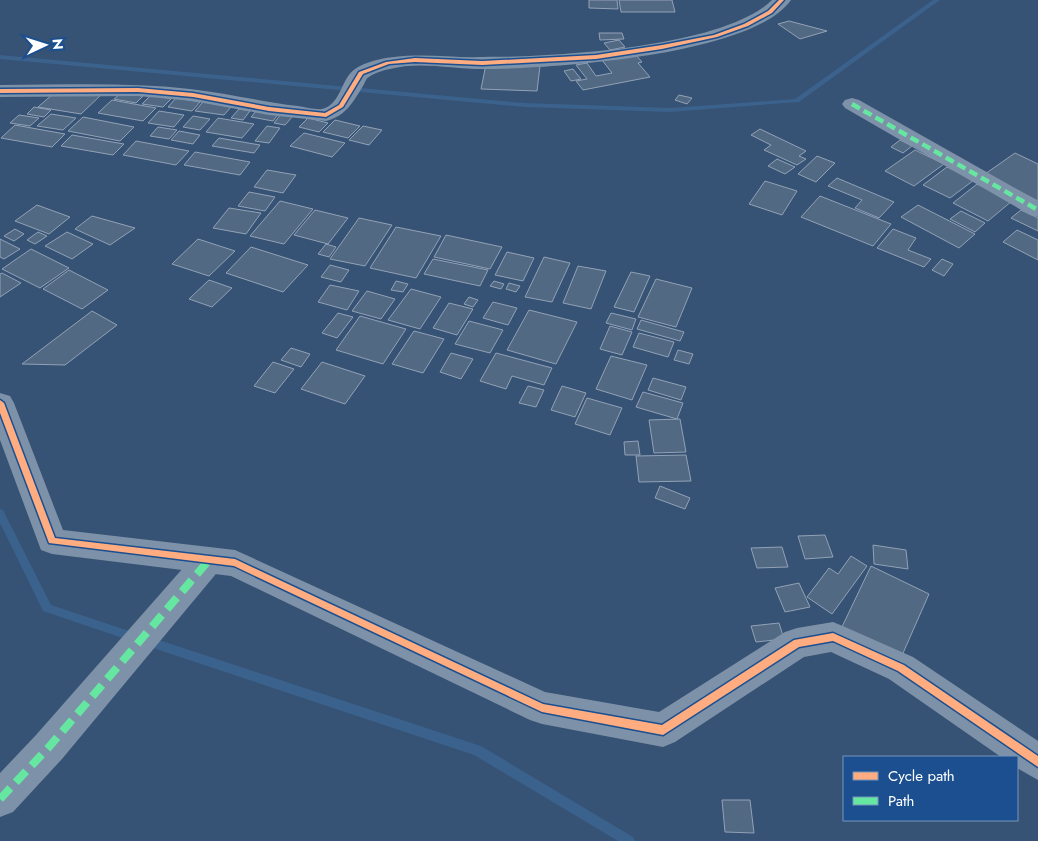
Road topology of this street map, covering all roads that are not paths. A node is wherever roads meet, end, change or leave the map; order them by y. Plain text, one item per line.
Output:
1 (782, 0) edge
2 (0, 91) edge
3 (852, 104) dead end
4 (1038, 210) edge
5 (0, 403) edge
6 (209, 560) junction
7 (1038, 762) edge
8 (0, 799) edge

1 - 2 street
3 - 4 street
5 - 6 street
6 - 7 street
6 - 8 street

